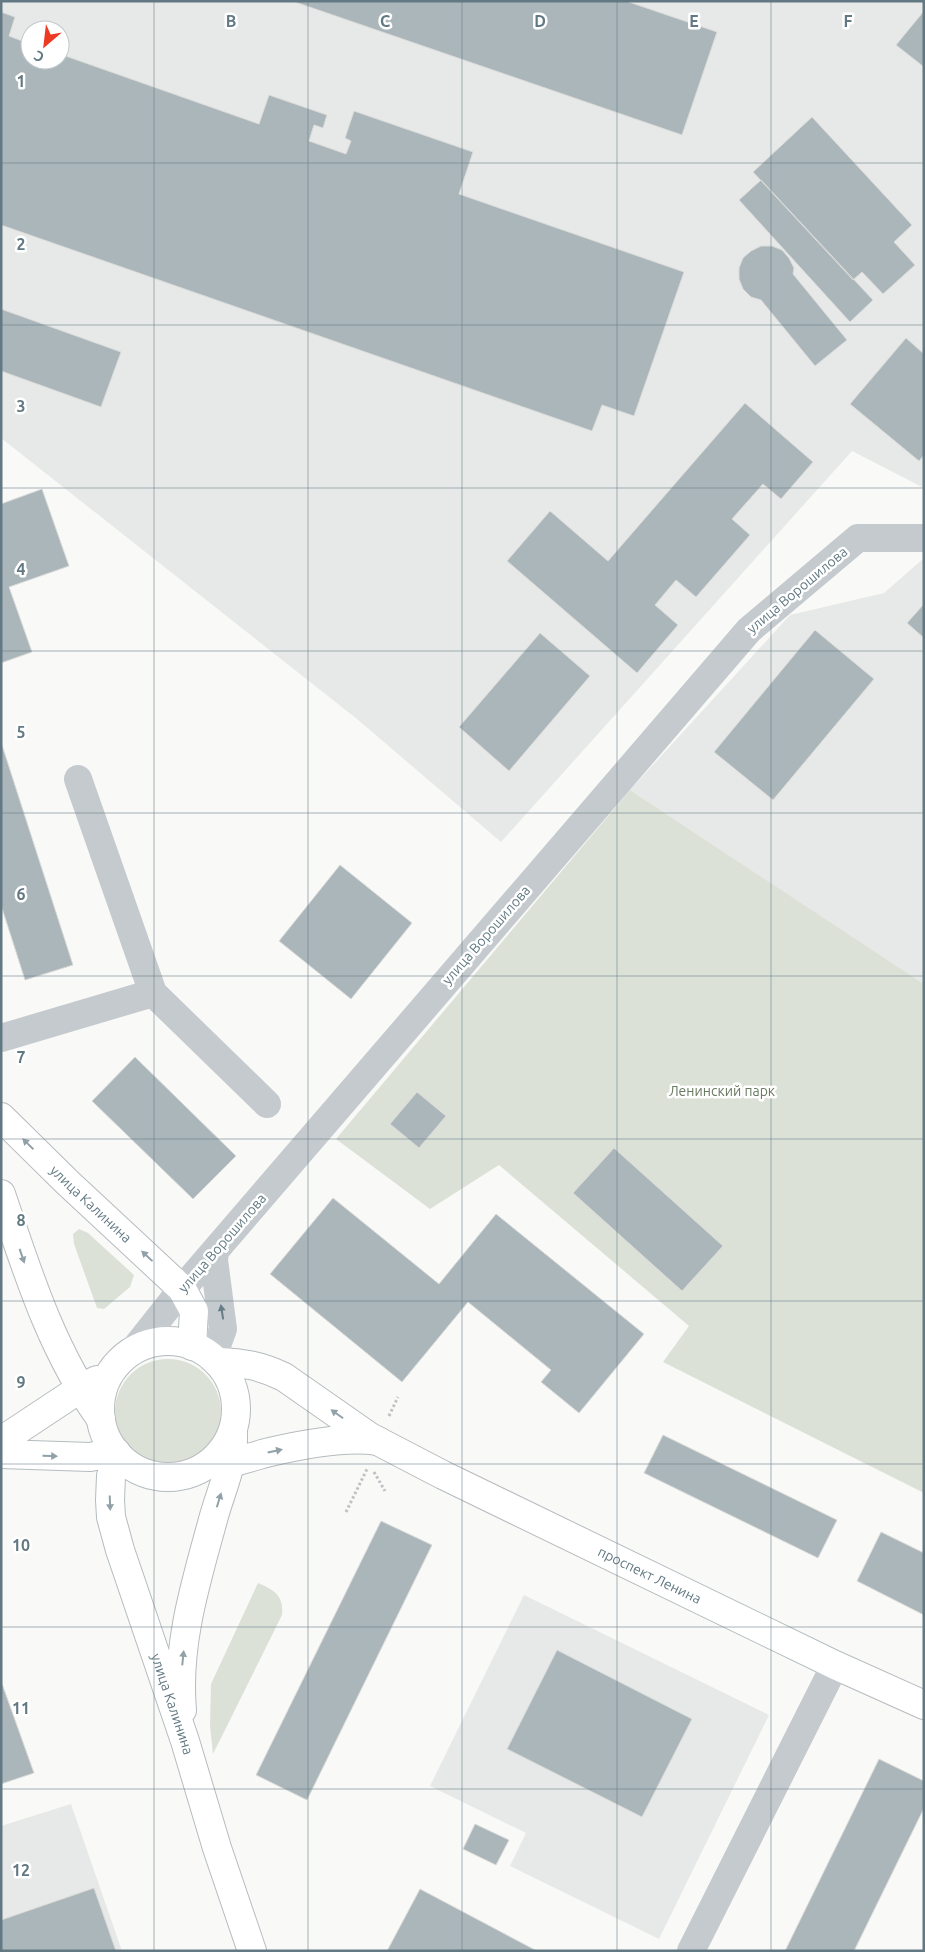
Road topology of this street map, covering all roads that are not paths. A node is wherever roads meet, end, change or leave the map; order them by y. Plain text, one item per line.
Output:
1 (924, 538) edge
2 (78, 779) dead end
3 (153, 993) junction
4 (1, 1038) edge
5 (267, 1104) dead end
6 (1, 1117) edge
7 (1, 1194) edge
8 (215, 1252) junction
9 (182, 1289) junction
10 (133, 1351) junction
11 (207, 1355) junction
12 (110, 1374) junction
13 (81, 1388) junction
14 (101, 1419) junction
15 (1, 1441) edge
16 (378, 1441) junction
17 (1, 1454) edge
18 (117, 1454) junction
19 (221, 1463) junction
20 (835, 1664) junction
21 (924, 1705) edge
22 (185, 1741) junction
23 (252, 1951) edge
24 (691, 1951) edge

1 - 8 street, улица Ворошилова
2 - 3 street
3 - 4 street
3 - 5 street
9 -> 6 main road, улица Калинина
7 -> 13 main road
8 - 9 street, улица Ворошилова
11 -> 8 street
9 - 10 street, улица Ворошилова
9 - 11 main road, улица Калинина
10 - 11 main road
10 - 12 main road
16 -> 11 main road, проспект Ленина
11 - 19 main road
12 - 13 main road
12 - 14 main road
13 - 14 main road
13 - 15 main road
14 - 18 main road
19 -> 16 main road
16 - 20 main road, проспект Ленина
17 -> 18 main road
18 - 19 main road
18 -> 22 main road, улица Калинина
22 -> 19 main road
20 - 21 main road, проспект Ленина
20 - 24 street
22 - 23 main road, улица Калинина

